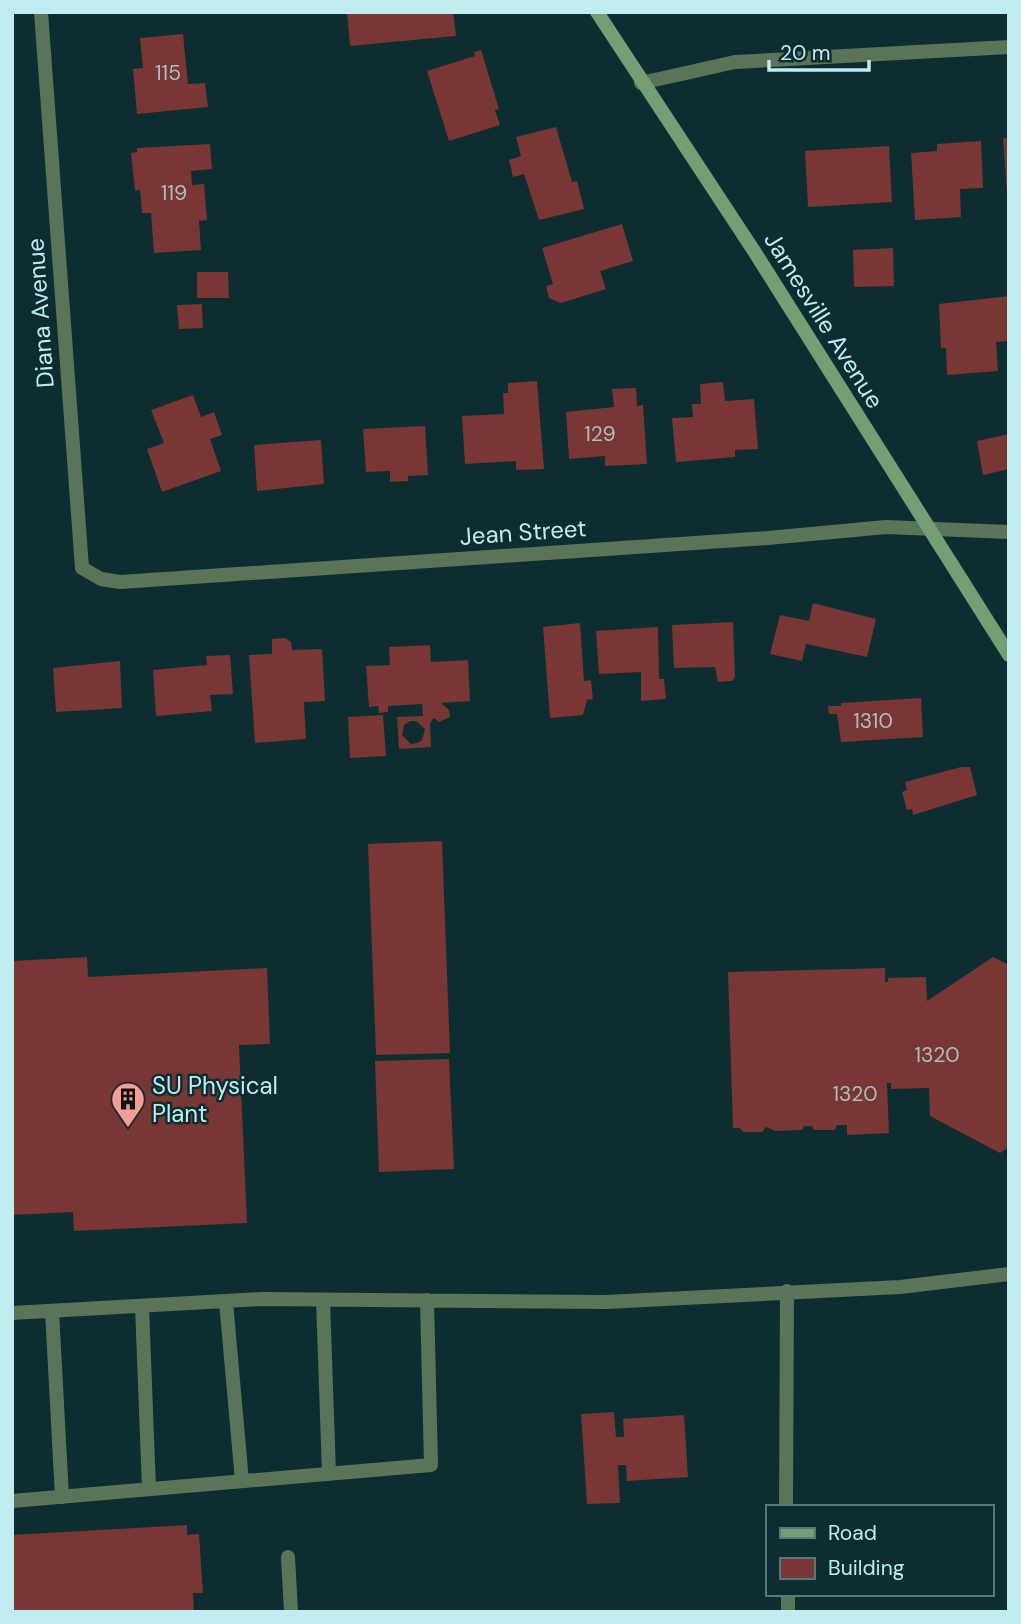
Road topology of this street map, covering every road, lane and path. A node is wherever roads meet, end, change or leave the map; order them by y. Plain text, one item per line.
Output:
1 (41, 12) edge
2 (597, 12) edge
3 (1009, 47) edge
4 (641, 83) junction
5 (929, 528) junction
6 (1009, 532) edge
7 (120, 582) joint
8 (1009, 655) edge
9 (1009, 1273) edge
10 (787, 1291) junction
11 (323, 1300) junction
12 (426, 1300) junction
13 (226, 1301) junction
14 (142, 1306) junction
15 (52, 1311) junction
16 (12, 1313) edge
17 (328, 1474) junction
18 (242, 1481) junction
19 (149, 1489) junction
20 (62, 1497) junction
21 (12, 1502) edge
22 (786, 1505) edge
23 (288, 1557) dead end
24 (291, 1612) edge

1 - 7 street, Diana Avenue
2 - 4 street, Jamesville Avenue
3 - 4 street
4 - 5 street, Jamesville Avenue
5 - 6 street, Jean Street
5 - 7 street, Jean Street
5 - 8 street, Jamesville Avenue
9 - 10 street
10 - 12 street
10 - 22 street
11 - 12 street
11 - 13 street
11 - 17 street
12 - 17 street
13 - 14 street
13 - 18 street
14 - 15 street
14 - 19 street
15 - 16 street
15 - 20 street
17 - 18 street
18 - 19 street
19 - 20 street
20 - 21 street
23 - 24 street

